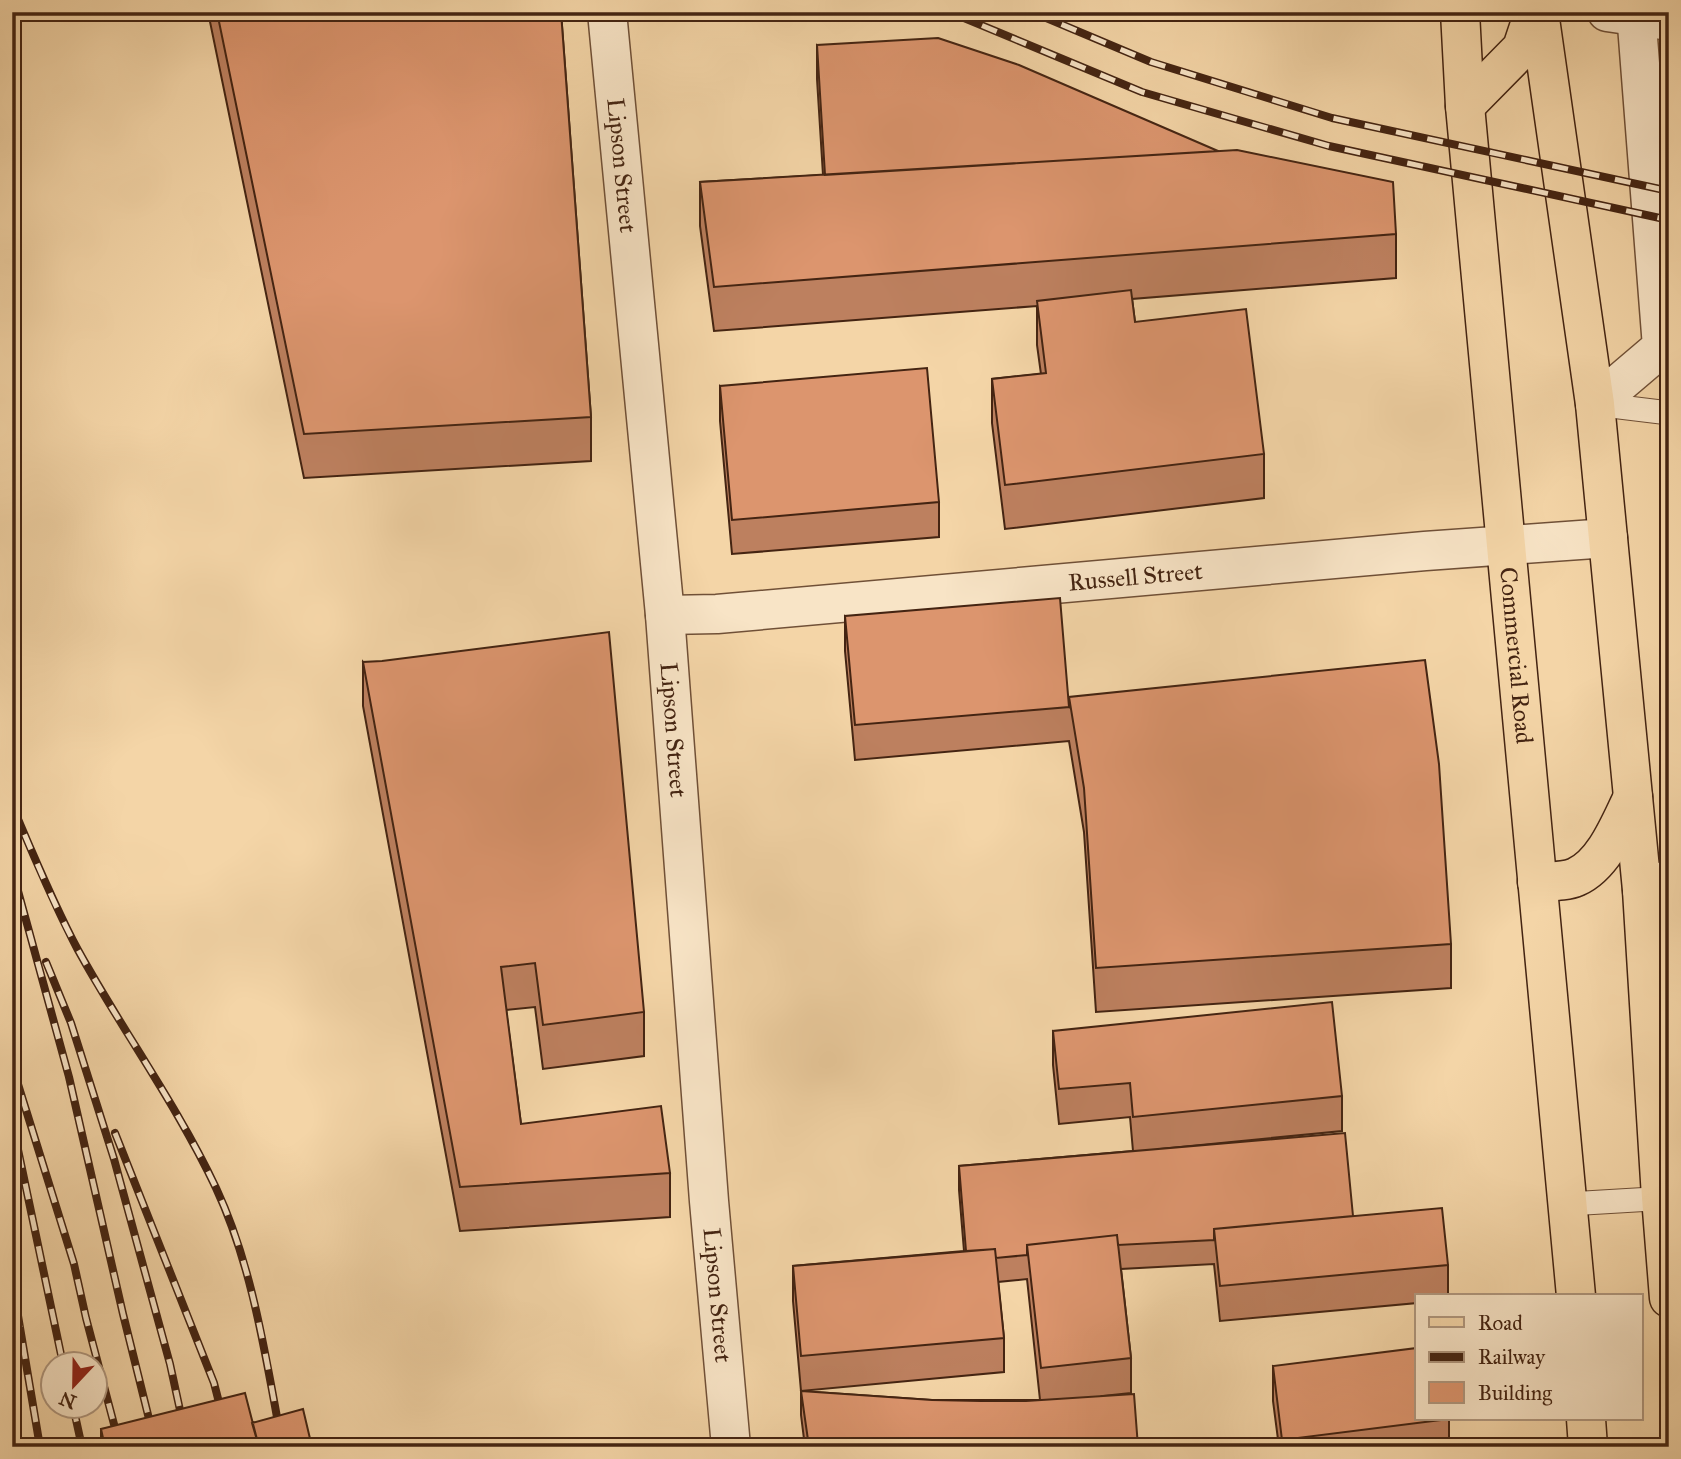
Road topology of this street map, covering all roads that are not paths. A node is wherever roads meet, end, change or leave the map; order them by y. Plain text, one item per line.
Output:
1 (607, 12) edge
2 (1460, 12) edge
3 (1537, 12) edge
4 (1637, 15) edge
5 (1465, 106) junction
6 (1656, 106) edge
7 (1595, 404) junction
8 (1669, 413) edge
9 (1608, 538) junction
10 (1506, 545) junction
11 (666, 615) junction
12 (1633, 797) junction
13 (1537, 882) junction
14 (1656, 884) edge
15 (1665, 1197) edge
16 (1568, 1204) junction
17 (1576, 1294) edge
18 (1669, 1298) edge
19 (1586, 1420) edge
20 (731, 1447) edge
21 (1588, 1447) edge

1 - 11 street, Lipson Street
2 - 5 main road, Commercial Road
3 - 5 main road
3 - 7 main road
4 - 6 street
5 - 10 main road, Commercial Road
6 - 7 street
7 - 8 lane
7 - 9 main road
9 - 10 street, Russell Street
9 - 12 main road
10 - 11 street, Russell Street
10 - 13 main road, Commercial Road
11 - 20 street, Lipson Street
12 - 13 main road
12 - 14 main road
13 - 16 main road, Commercial Road
14 - 15 main road
15 - 16 lane
15 - 18 main road
16 - 17 main road, Commercial Road
19 - 21 main road

